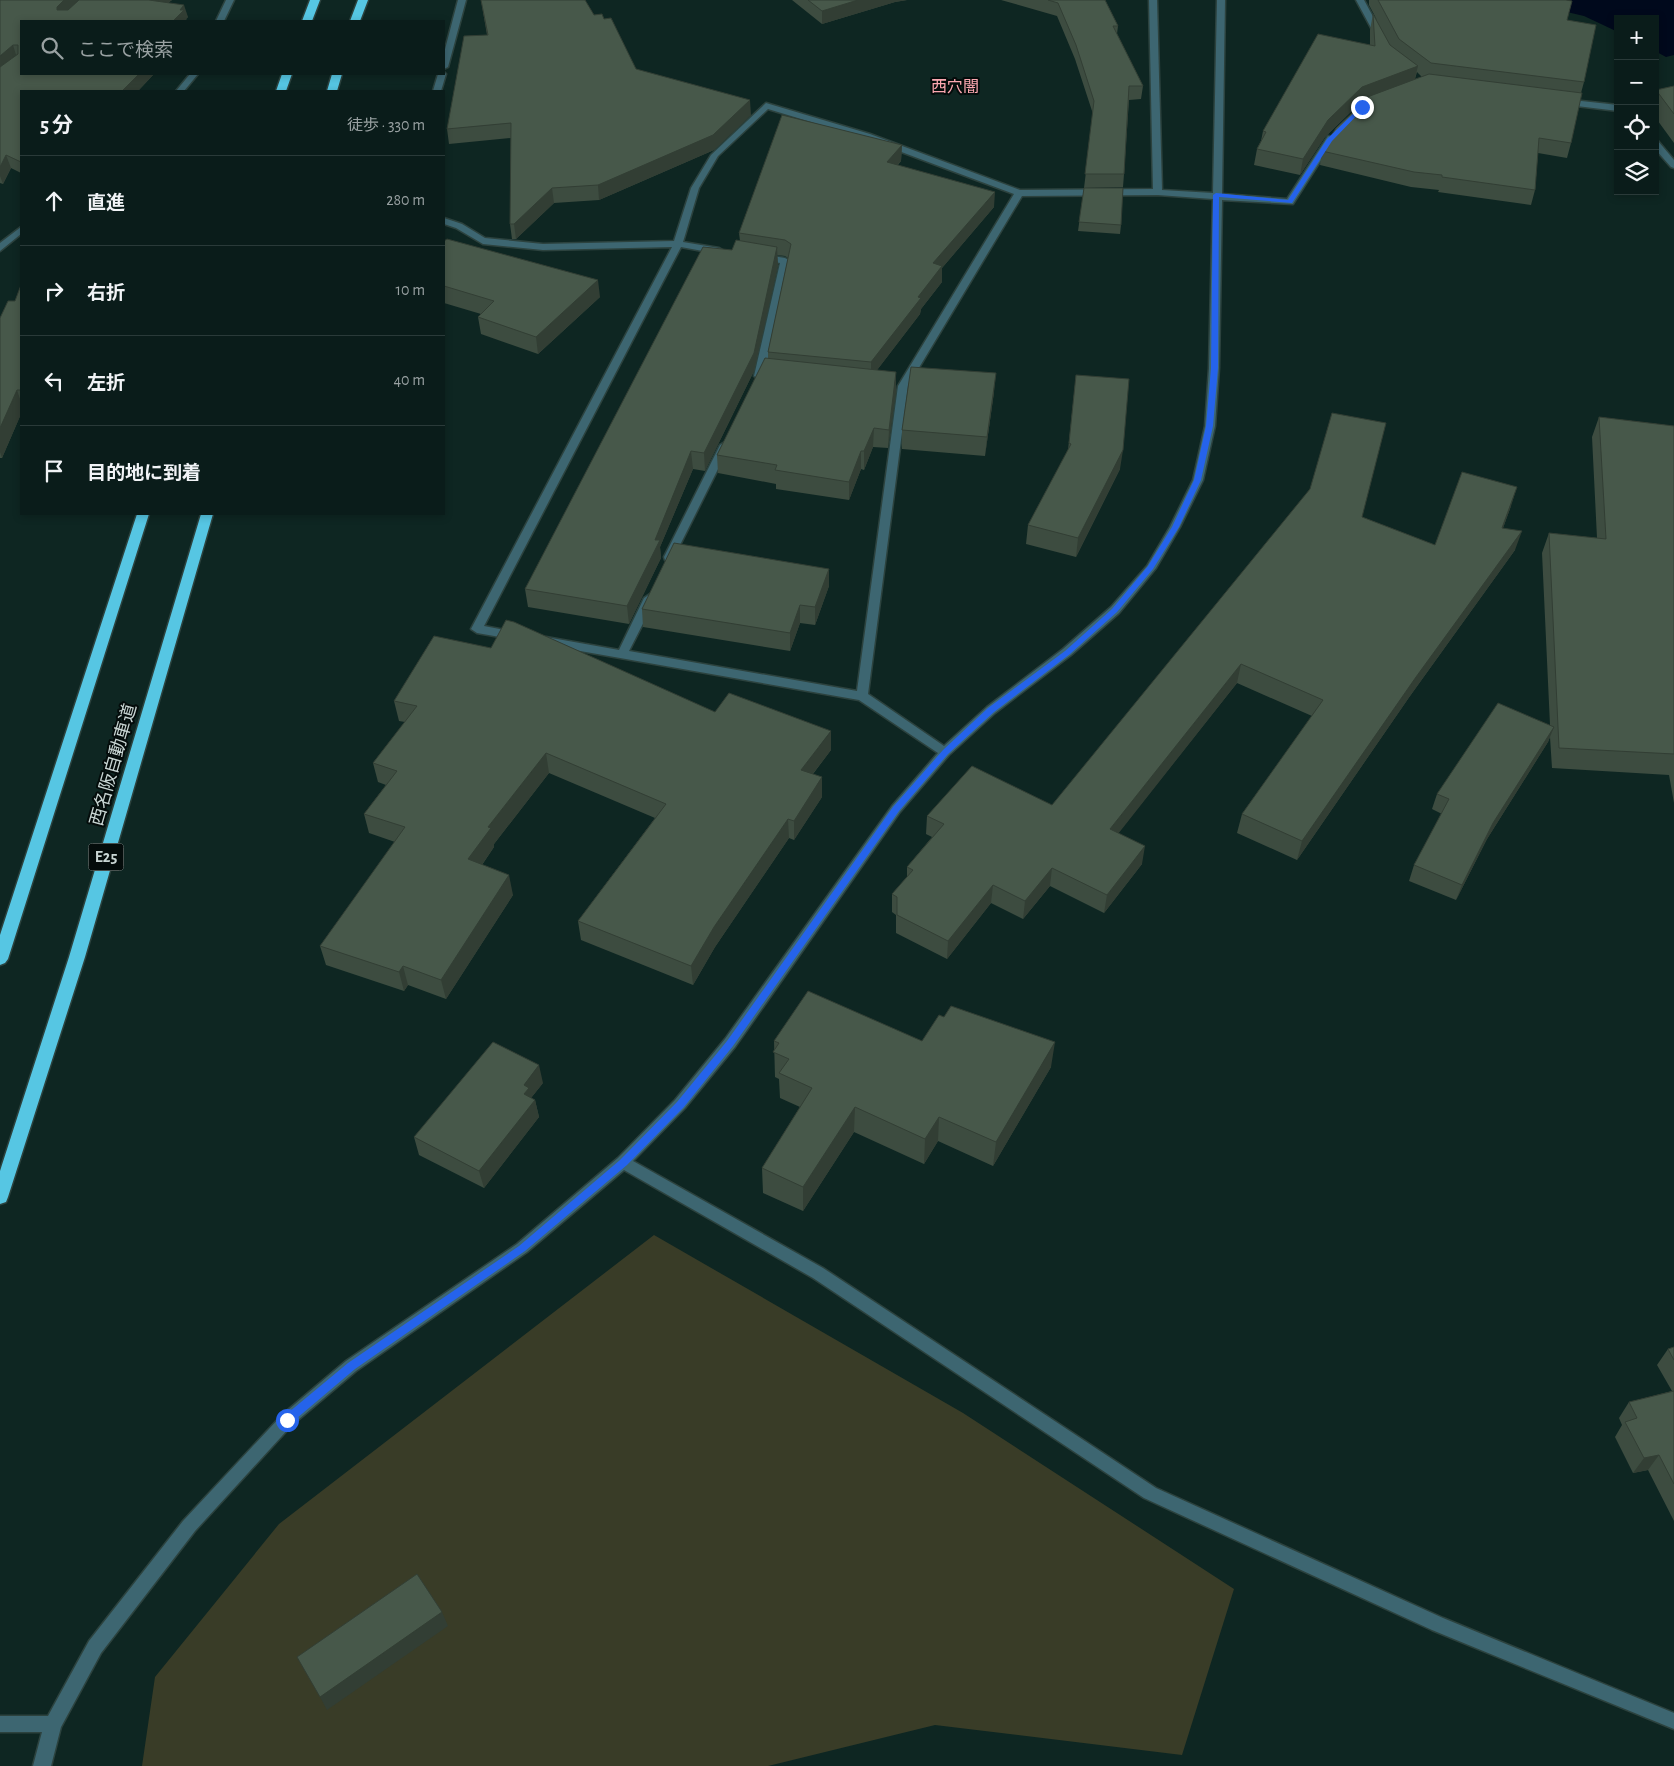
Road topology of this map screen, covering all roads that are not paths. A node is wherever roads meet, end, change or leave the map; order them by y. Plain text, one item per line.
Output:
1 (230, 0) edge
2 (316, 0) edge
3 (363, 0) edge
4 (462, 0) edge
5 (1153, 0) edge
6 (1221, 0) edge
7 (1360, 0) edge
8 (220, 20) edge
9 (307, 20) edge
10 (355, 20) edge
11 (1382, 41) edge
12 (445, 63) edge
13 (193, 75) edge
14 (287, 75) edge
15 (337, 75) edge
16 (442, 75) edge
17 (181, 90) edge
18 (281, 90) edge
19 (332, 90) edge
20 (437, 90) edge
21 (1550, 100) edge
22 (1614, 108) edge
23 (1336, 133) edge
24 (1659, 148) edge
25 (1674, 165) edge
26 (1158, 192) junction
27 (1019, 193) junction
28 (1216, 195) junction
29 (445, 221) edge
30 (20, 231) edge
31 (678, 244) junction
32 (0, 248) edge
33 (726, 252) edge
34 (756, 256) edge
35 (752, 390) edge
36 (731, 434) edge
37 (143, 515) edge
38 (207, 515) edge
39 (665, 566) edge
40 (652, 592) edge
41 (622, 654) junction
42 (862, 696) junction
43 (945, 752) junction
44 (0, 959) edge
45 (623, 1162) junction
46 (0, 1198) edge
47 (1674, 1721) edge
48 (0, 1724) edge
49 (53, 1724) junction
50 (42, 1766) edge

1 - 8 street
2 - 9 highway
3 - 10 highway
4 - 12 street
5 - 26 street
6 - 28 street
7 - 11 street
13 - 17 street
14 - 18 highway
15 - 19 highway
16 - 20 street
21 - 22 street
23 - 28 street
24 - 25 street
26 - 27 street
26 - 28 street
27 - 31 street
27 - 42 street
28 - 43 street
29 - 31 street
30 - 32 street
31 - 33 street
31 - 41 street
34 - 35 street
36 - 39 street
37 - 44 highway
38 - 46 highway, 西名阪自動車道 / E25
40 - 41 street
41 - 42 street
42 - 43 street
43 - 45 street
45 - 47 street
45 - 49 street
48 - 49 street
49 - 50 street

